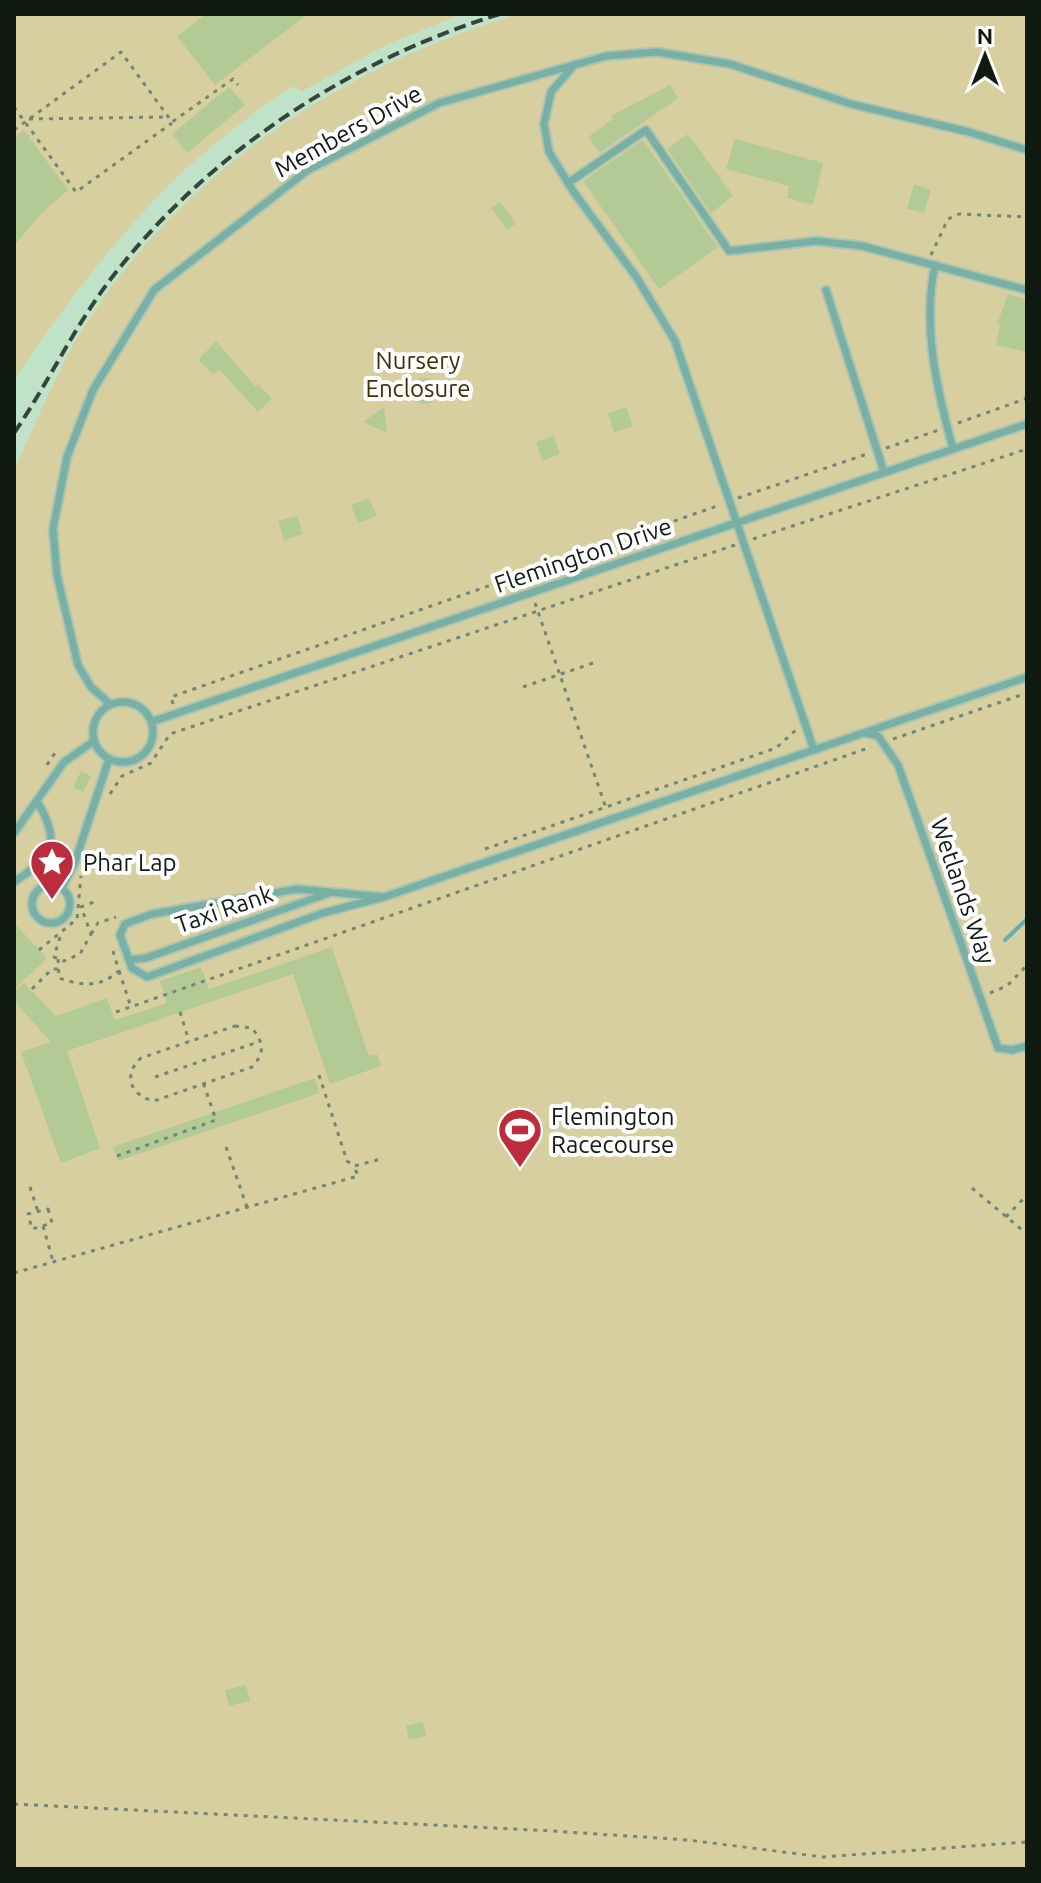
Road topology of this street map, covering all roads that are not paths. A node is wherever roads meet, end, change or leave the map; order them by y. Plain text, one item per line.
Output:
1 (577, 63) junction
2 (1027, 150) edge
3 (568, 183) junction
4 (931, 264) junction
5 (826, 290) dead end
6 (1027, 290) edge
7 (1027, 424) edge
8 (953, 449) junction
9 (884, 472) junction
10 (737, 523) junction
11 (1027, 677) edge
12 (110, 704) junction
13 (151, 722) junction
14 (865, 733) junction
15 (94, 741) junction
16 (814, 750) junction
17 (109, 759) junction
18 (38, 803) junction
19 (14, 833) edge
20 (14, 882) edge
21 (62, 888) junction
22 (331, 892) junction
23 (384, 897) junction
24 (129, 960) junction
25 (1027, 1046) edge

1 - 2 lane, Members Drive
1 - 3 lane
1 - 12 lane, Members Drive
3 - 4 lane
3 - 10 lane
4 - 6 lane
4 - 8 lane
5 - 9 lane
7 - 8 lane, Flemington Drive
8 - 9 lane, Flemington Drive
9 - 10 lane, Flemington Drive
10 - 13 lane, Flemington Drive
10 - 16 lane
11 - 14 lane
12 - 13 lane
12 - 15 lane
13 - 17 lane
14 - 16 lane
14 - 25 lane, Wetlands Way
15 - 17 lane
15 - 18 lane
16 - 23 lane
17 - 21 lane
18 - 19 lane
18 - 20 lane
21 - 21 lane
22 - 23 lane
22 - 24 lane, Taxi Rank
22 - 24 lane
23 - 24 lane

